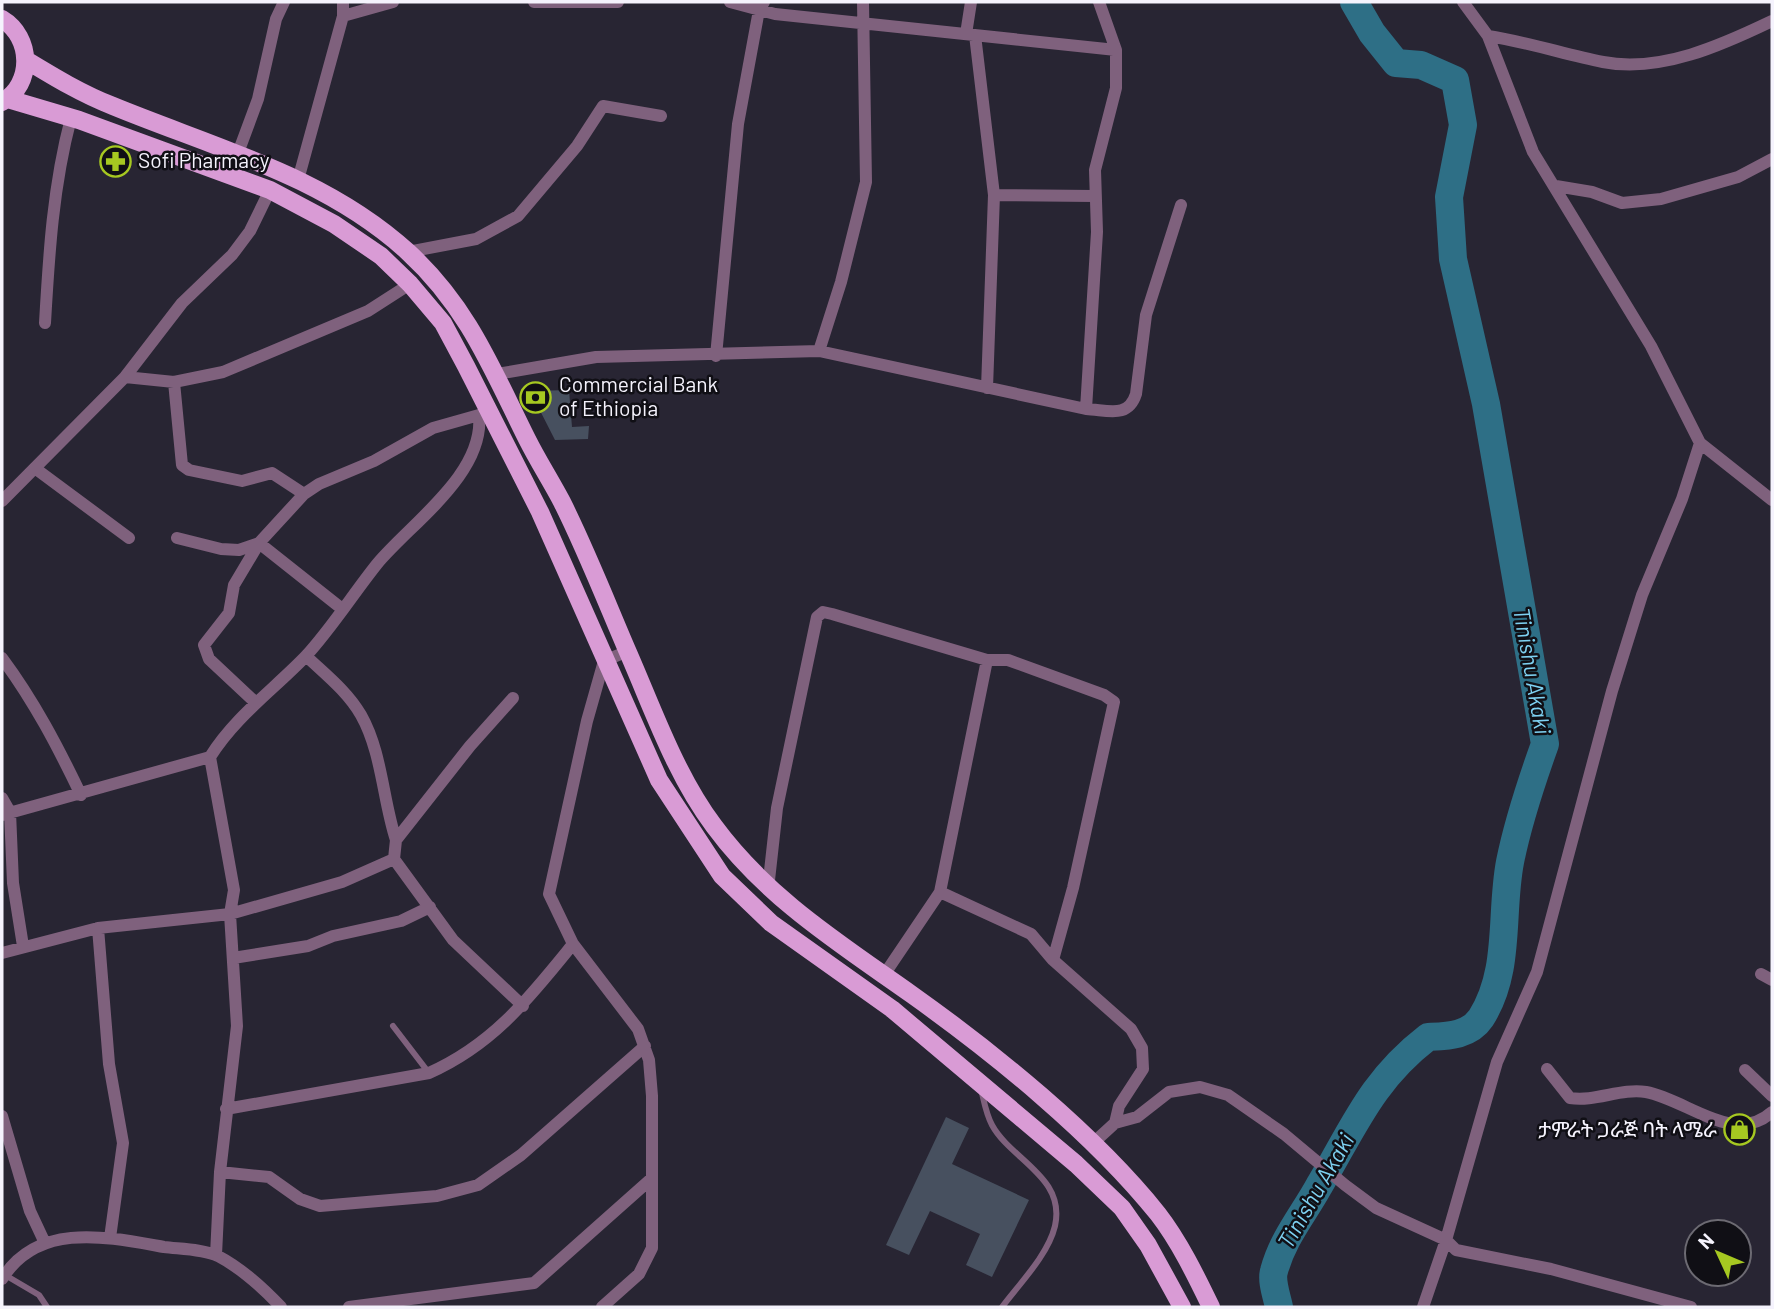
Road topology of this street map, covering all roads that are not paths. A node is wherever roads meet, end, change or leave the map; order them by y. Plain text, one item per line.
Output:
1 (284, 2) edge
2 (343, 2) edge
3 (393, 2) edge
4 (533, 2) edge
5 (618, 2) edge
6 (730, 2) edge
7 (863, 2) edge
8 (971, 2) edge
9 (1099, 2) edge
10 (1463, 2) edge
11 (762, 6) edge
12 (343, 16) junction
13 (2, 19) edge
14 (1772, 21) edge
15 (862, 22) junction
16 (971, 35) junction
17 (1488, 36) junction
18 (1116, 50) junction
19 (26, 60) junction
20 (5, 101) edge
21 (661, 116) dead end
22 (71, 118) junction
23 (238, 153) junction
24 (1772, 159) edge
25 (298, 180) junction
26 (1556, 187) junction
27 (270, 190) junction
28 (995, 195) junction
29 (1094, 196) junction
30 (1181, 205) dead end
31 (408, 252) junction
32 (410, 284) junction
33 (46, 323) dead end
34 (819, 351) junction
35 (716, 356) junction
36 (497, 374) junction
37 (125, 377) junction
38 (174, 382) junction
39 (988, 388) junction
40 (1086, 409) junction
41 (483, 413) junction
42 (1700, 443) junction
43 (36, 469) junction
44 (304, 494) junction
45 (1772, 500) edge
46 (2, 501) edge
47 (129, 538) dead end
48 (177, 538) dead end
49 (259, 543) junction
50 (341, 608) junction
51 (628, 651) junction
52 (306, 656) junction
53 (2, 658) edge
54 (987, 660) junction
55 (604, 661) junction
56 (513, 698) dead end
57 (255, 702) junction
58 (210, 757) junction
59 (81, 795) junction
60 (2, 798) edge
61 (6, 814) edge
62 (396, 841) junction
63 (394, 859) junction
64 (768, 889) junction
65 (940, 892) junction
66 (430, 907) junction
67 (230, 914) junction
68 (98, 928) junction
69 (573, 944) junction
70 (23, 946) junction
71 (2, 953) edge
72 (233, 958) junction
73 (1053, 960) junction
74 (884, 975) junction
75 (523, 1006) junction
76 (393, 1026) dead end
77 (645, 1046) junction
78 (1546, 1069) dead end
79 (1745, 1070) dead end
80 (429, 1073) junction
81 (980, 1080) junction
82 (1772, 1097) edge
83 (226, 1108) junction
84 (1772, 1112) edge
85 (2, 1116) edge
86 (1115, 1123) junction
87 (1092, 1144) junction
88 (220, 1172) junction
89 (651, 1179) junction
90 (110, 1238) junction
91 (1447, 1240) junction
92 (44, 1241) junction
93 (216, 1255) junction
94 (4, 1270) edge
95 (47, 1307) edge
96 (281, 1307) edge
97 (349, 1307) edge
98 (601, 1307) edge
99 (1002, 1307) edge
100 (1182, 1307) edge
101 (1211, 1307) edge
102 (1423, 1307) edge
103 (1691, 1307) edge

1 - 23 street
2 - 12 street
3 - 12 street
4 - 5 street
6 - 11 street
7 - 15 street
8 - 16 street
9 - 18 street
10 - 17 street
11 - 15 street
11 - 35 street
12 - 25 street
13 - 19 main road
14 - 17 street
15 - 16 street
15 - 34 street
16 - 18 street
16 - 28 street
17 - 26 street
18 - 29 street
19 - 20 main road
19 - 23 main road
20 - 22 main road
21 - 31 street
22 - 27 main road
22 - 33 street
23 - 25 main road
24 - 26 street
25 - 31 main road
26 - 42 street
27 - 32 main road
27 - 37 street
28 - 29 street
28 - 39 street
29 - 40 street
30 - 40 street
31 - 36 main road
32 - 38 street
32 - 41 main road
34 - 35 street
34 - 39 street
35 - 36 street
36 - 51 main road
37 - 38 street
37 - 43 street
38 - 44 street
39 - 40 street
41 - 44 street
41 - 50 street
41 - 55 main road
42 - 45 street
42 - 91 street
43 - 46 street
43 - 47 street
44 - 49 street
48 - 49 street
49 - 50 street
49 - 57 street
50 - 52 street
51 - 55 street
51 - 64 main road
52 - 57 street
52 - 62 street
53 - 59 street
54 - 64 street
54 - 65 street
54 - 73 street
55 - 69 street
55 - 81 main road
56 - 62 street
57 - 58 street
58 - 59 street
58 - 67 street
59 - 61 street
60 - 61 street
61 - 70 street
62 - 63 street
63 - 66 street
63 - 67 street
64 - 74 main road
65 - 73 street
65 - 74 street
66 - 72 street
66 - 75 street
67 - 68 street
67 - 72 street
68 - 70 street
68 - 90 street
69 - 75 street
69 - 77 street
70 - 71 street
72 - 83 street
73 - 86 street
74 - 87 main road
75 - 80 street
76 - 80 lane
77 - 88 street
77 - 89 street
78 - 84 street
79 - 82 street
80 - 83 street
81 - 99 lane
81 - 100 main road
83 - 88 street
85 - 92 street
86 - 87 street
86 - 91 street
87 - 101 main road
88 - 93 street
89 - 97 street
89 - 98 street
90 - 92 street
90 - 93 street
91 - 102 street
91 - 103 street
92 - 94 street
93 - 96 street
94 - 95 lane

